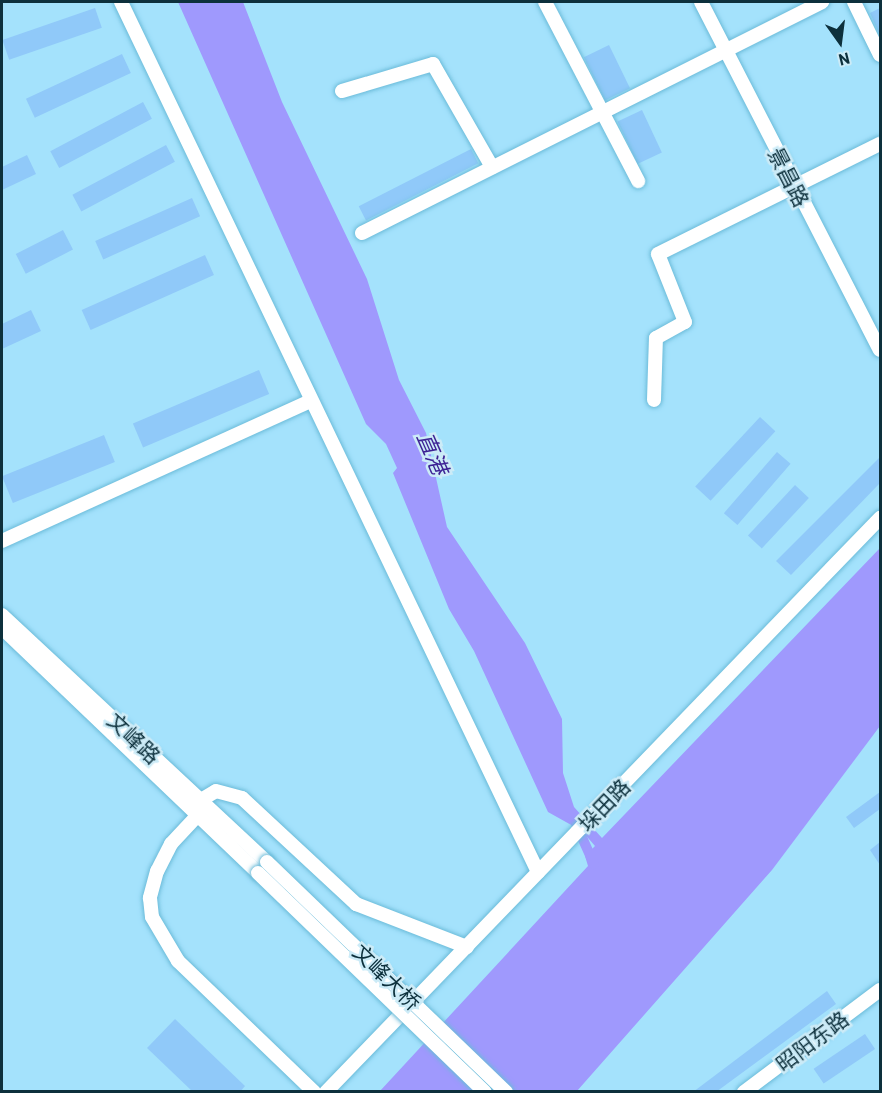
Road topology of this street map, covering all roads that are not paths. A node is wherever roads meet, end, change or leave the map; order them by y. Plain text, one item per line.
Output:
1 (121, 2) edge
2 (545, 2) edge
3 (701, 2) edge
4 (822, 2) edge
5 (854, 2) edge
6 (726, 52) junction
7 (880, 55) edge
8 (342, 92) dead end
9 (602, 111) junction
10 (880, 144) edge
11 (492, 167) junction
12 (638, 182) dead end
13 (795, 187) junction
14 (362, 233) dead end
15 (880, 350) edge
16 (310, 400) junction
17 (654, 400) dead end
18 (880, 518) edge
19 (2, 541) edge
20 (2, 615) edge
21 (2, 628) edge
22 (201, 800) junction
23 (197, 816) junction
24 (267, 862) joint
25 (538, 872) junction
26 (258, 873) joint
27 (467, 947) junction
28 (880, 990) edge
29 (314, 1092) edge
30 (326, 1092) edge
31 (485, 1092) edge
32 (506, 1092) edge
33 (744, 1092) edge

1 - 16 street
2 - 9 street
3 - 6 street, 景昌路
4 - 6 street
5 - 7 street
6 - 9 street
6 - 13 street, 景昌路
8 - 11 street
9 - 11 street
9 - 12 street
10 - 13 street
11 - 14 street
13 - 15 street, 景昌路
13 - 17 street
16 - 19 street
16 - 25 street
18 - 25 street, 垛田路
20 - 22 street, 文峰路
21 - 23 street, 文峰路
22 - 24 street, 文峰路
22 - 27 street
23 - 26 street, 文峰路
23 - 29 street
24 - 32 street, 文峰大桥, bridge
25 - 27 street, 垛田路
26 - 31 street, 文峰大桥, bridge
27 - 30 street, 垛田路
28 - 33 street, 昭阳东路

